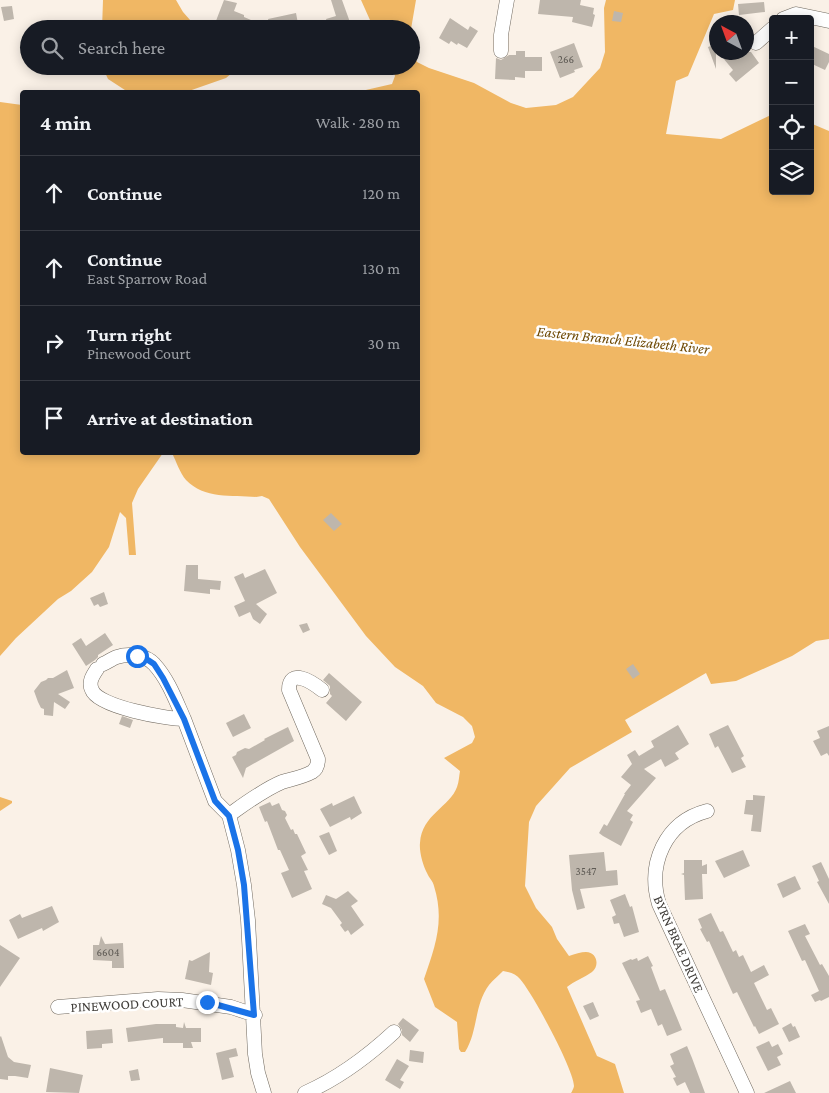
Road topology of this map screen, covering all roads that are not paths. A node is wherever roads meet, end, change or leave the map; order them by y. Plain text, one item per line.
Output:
1 (507, 0) edge
2 (814, 18) edge
3 (829, 21) edge
4 (769, 32) edge
5 (756, 43) dead end
6 (501, 51) dead end
7 (322, 690) dead end
8 (184, 719) junction
9 (707, 811) dead end
10 (229, 816) junction
11 (58, 1007) dead end
12 (254, 1015) junction
13 (394, 1032) dead end
14 (264, 1093) edge
15 (304, 1093) edge
16 (748, 1093) edge

1 - 6 street
2 - 3 street
4 - 5 street
7 - 10 street
8 - 8 street
8 - 10 street
9 - 16 street, BYRN BRAE DRIVE
10 - 12 street
11 - 12 street, PINEWOOD COURT
12 - 14 street
13 - 15 street

